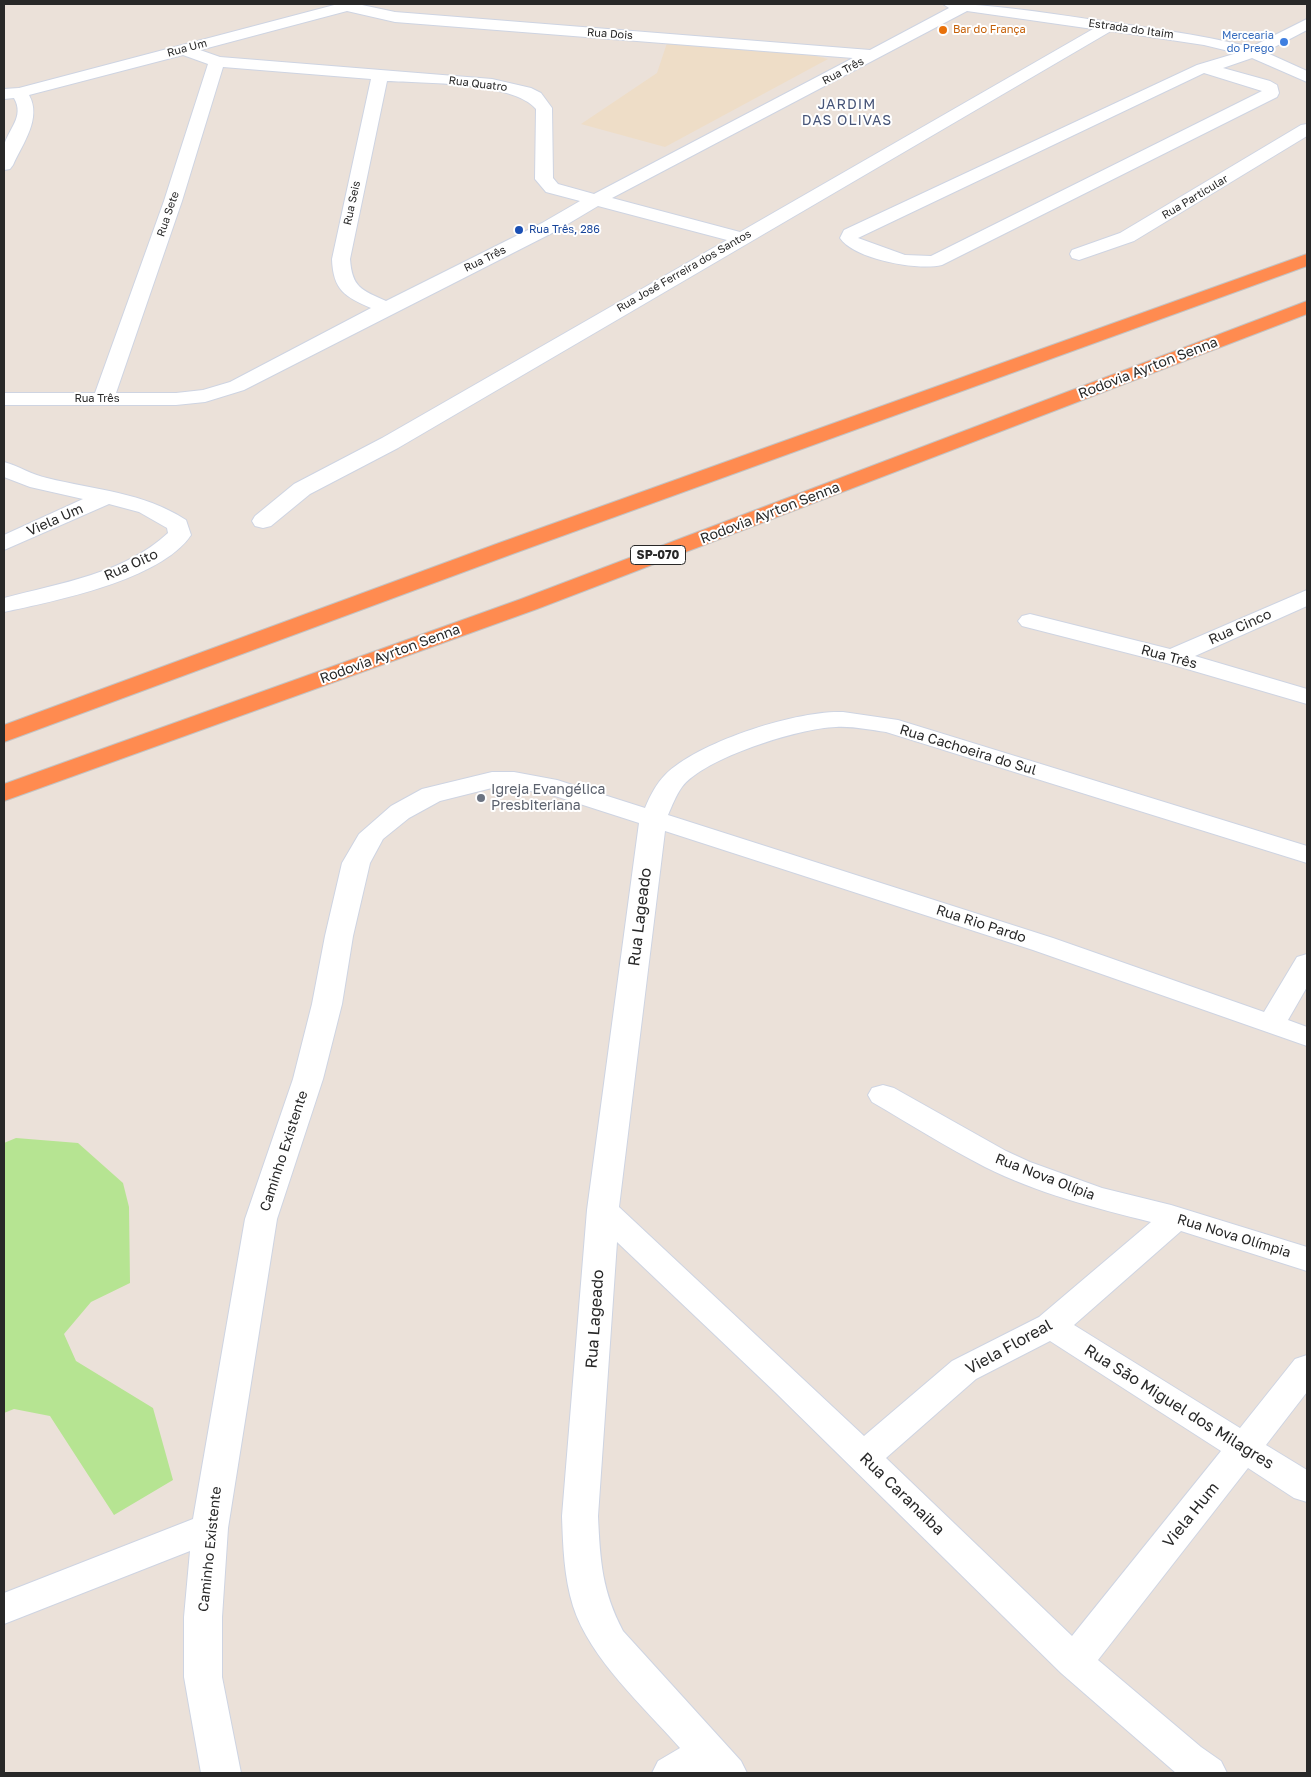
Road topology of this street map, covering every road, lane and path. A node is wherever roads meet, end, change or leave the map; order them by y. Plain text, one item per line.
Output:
1 (351, 5) edge
2 (961, 5) edge
3 (1307, 24) edge
4 (1109, 26) junction
5 (1234, 46) junction
6 (183, 49) junction
7 (1252, 52) junction
8 (875, 54) junction
9 (217, 62) junction
10 (1203, 68) junction
11 (380, 74) junction
12 (1307, 77) edge
13 (11, 94) edge
14 (1307, 129) edge
15 (4, 165) edge
16 (597, 200) junction
17 (740, 238) junction
18 (1078, 254) dead end
19 (1307, 260) edge
20 (1307, 307) edge
21 (387, 308) junction
22 (4, 399) edge
23 (103, 399) junction
24 (4, 469) edge
25 (27, 480) junction
26 (4, 491) edge
27 (105, 497) junction
28 (263, 521) dead end
29 (4, 542) edge
30 (1307, 597) edge
31 (4, 606) edge
32 (1030, 621) dead end
33 (1172, 657) junction
34 (1307, 697) edge
35 (4, 734) edge
36 (4, 793) edge
37 (653, 818) junction
38 (1307, 855) edge
39 (1307, 963) edge
40 (1270, 1024) junction
41 (1307, 1037) edge
42 (883, 1095) dead end
43 (603, 1210) junction
44 (1168, 1216) junction
45 (1307, 1259) edge
46 (1051, 1326) junction
47 (1307, 1368) edge
48 (1244, 1448) junction
49 (864, 1457) junction
50 (1307, 1488) edge
51 (210, 1528) junction
52 (4, 1609) edge
53 (1074, 1662) junction
54 (717, 1763) edge
55 (221, 1773) edge
56 (672, 1773) edge
57 (1207, 1773) edge

1 - 6 street, Rua Um
1 - 8 street, Rua Dois
2 - 4 street, Estrada do Itaim
2 - 8 street, Rua Três
3 - 7 street
4 - 5 street, Estrada do Itaim
4 - 17 street, Rua José Ferreira dos Santos
5 - 7 street, Estrada do Itaim
5 - 10 street
6 - 9 street
6 - 13 street, Rua Um
7 - 10 street
7 - 12 street, Estrada do Itaim
8 - 16 street, Rua Três
9 - 11 street, Rua Quatro
9 - 23 street, Rua Sete
10 - 10 street
11 - 16 street, Rua Quatro
11 - 21 street, Rua Seis
13 - 15 street
14 - 18 street, Rua Particular
16 - 17 street, Rua Quatro
16 - 21 street, Rua Três
17 - 28 street, Rua José Ferreira dos Santos
19 - 35 highway
20 - 36 highway, Rodovia Ayrton Senna / SP-070
21 - 23 street, Rua Três
22 - 23 street, Rua Três
24 - 25 street, Rua Oito
25 - 26 street
25 - 27 street, Rua Oito
27 - 29 street, Viela Um
27 - 31 street, Rua Oito
30 - 33 street, Rua Cinco
32 - 33 street, Rua Três
33 - 34 street, Rua Três
37 - 38 street, Rua Cachoeira do Sul
37 - 40 street, Rua Rio Pardo
37 - 43 street, Rua Lageado
37 - 51 street, Caminho Existente
39 - 40 street
40 - 41 street, Rua Rio Pardo
42 - 44 street, Rua Nova Olípia
43 - 49 street, Rua Caranaiba
43 - 54 street, Rua Lageado
44 - 45 street, Rua Nova Olímpia
44 - 46 street, Viela Floreal
46 - 48 street, Rua São Miguel dos Milagres
46 - 49 street, Viela Floreal
47 - 48 street, Viela Hum
48 - 50 street, Rua São Miguel dos Milagres
48 - 53 street, Viela Hum
49 - 53 street, Rua Caranaiba
51 - 52 street
51 - 55 street, Caminho Existente
53 - 57 street, Rua Caranaiba
54 - 56 street

